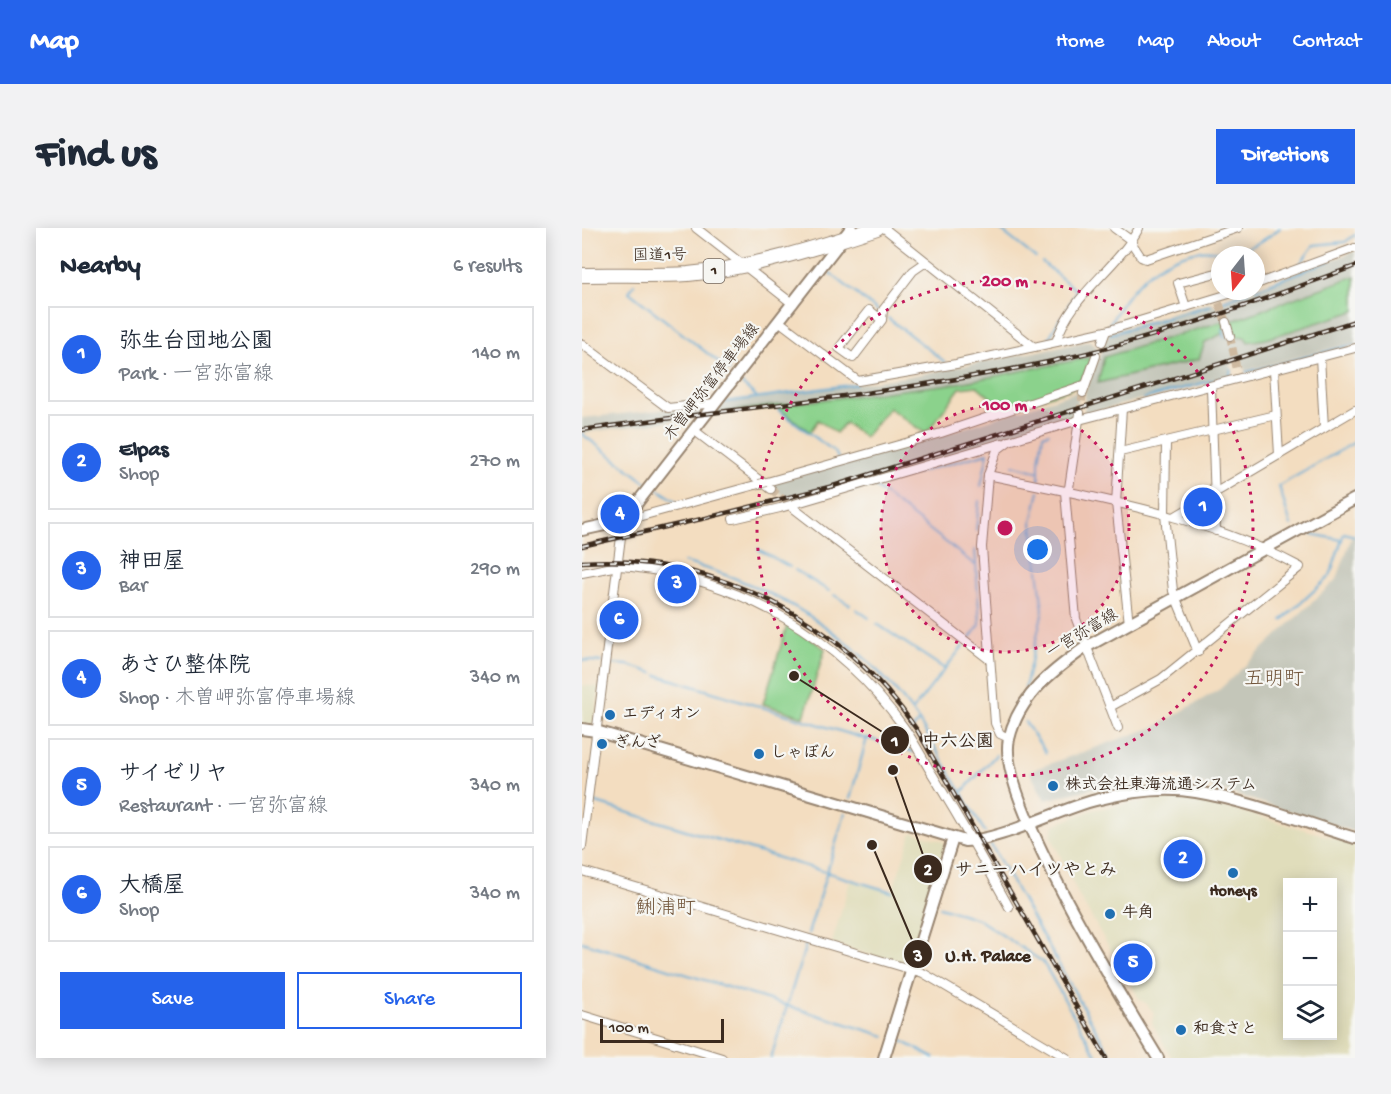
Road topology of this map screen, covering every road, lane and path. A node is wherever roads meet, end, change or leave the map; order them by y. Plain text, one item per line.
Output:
1 (696, 228) edge
2 (851, 228) edge
3 (877, 228) edge
4 (884, 228) edge
5 (1114, 228) edge
6 (1139, 228) edge
7 (1238, 228) edge
8 (842, 240) junction
9 (1131, 241) junction
10 (1355, 248) edge
11 (926, 262) junction
12 (743, 265) junction
13 (1211, 274) edge
14 (582, 275) edge
15 (1265, 281) edge
16 (1220, 300) edge
17 (793, 304) junction
18 (1186, 308) junction
19 (882, 320) junction
20 (780, 322) junction
21 (1227, 322) tunnel mouth
22 (1106, 331) junction
23 (1230, 336) tunnel mouth
24 (1056, 342) junction
25 (1102, 342) dead end
26 (582, 344) edge
27 (1034, 347) junction
28 (1355, 348) edge
29 (1096, 356) dead end
30 (1320, 357) junction
31 (1274, 369) junction
32 (1211, 387) junction
33 (716, 403) junction
34 (1122, 409) junction
35 (1355, 410) edge
36 (1276, 415) junction
37 (1079, 416) junction
38 (1324, 428) junction
39 (1212, 430) junction
40 (695, 431) junction
41 (1009, 441) junction
42 (1166, 443) junction
43 (1119, 452) junction
44 (1279, 454) junction
45 (988, 475) junction
46 (767, 484) junction
47 (1065, 492) junction
48 (1214, 492) junction
49 (1355, 500) edge
50 (1116, 502) junction
51 (792, 507) tunnel mouth
52 (1165, 515) junction
53 (1174, 517) junction
54 (733, 519) dead end
55 (623, 521) junction
56 (582, 530) edge
57 (1216, 531) junction
58 (1263, 551) junction
59 (618, 566) junction
60 (582, 573) edge
61 (1177, 599) junction
62 (1129, 624) junction
63 (1086, 647) junction
64 (1198, 652) junction
65 (990, 660) junction
66 (1110, 707) junction
67 (1118, 728) dead end
68 (582, 729) edge
69 (596, 731) junction
70 (1009, 738) junction
71 (1030, 822) junction
72 (953, 838) junction
73 (1355, 838) edge
74 (971, 841) junction
75 (582, 846) edge
76 (582, 871) edge
77 (1009, 907) dead end
78 (912, 970) junction
79 (582, 1015) edge
80 (722, 1058) edge
81 (884, 1058) edge
82 (1067, 1058) edge
83 (1158, 1058) edge

1 - 12 street
2 - 8 main road, 木曽岬弥富停車場線
3 - 8 highway, 国道1号 / 1
4 - 11 street
5 - 9 street
6 - 9 street
7 - 9 street
8 - 12 highway, 国道1号 / 1
8 - 17 main road, 木曽岬弥富停車場線
9 - 24 street
10 - 15 street
11 - 19 street
11 - 27 street
12 - 14 highway, 国道1号 / 1
12 - 17 street
13 - 18 street
16 - 18 street
17 - 20 main road, 木曽岬弥富停車場線
18 - 22 street
19 - 19 street
20 - 27 street
20 - 33 main road, 木曽岬弥富停車場線
21 - 23 street
22 - 24 street
22 - 25 street
24 - 27 street
26 - 33 street
28 - 30 street
29 - 46 street
30 - 31 street
30 - 38 street
31 - 32 street
31 - 36 street
32 - 34 street
32 - 39 street
33 - 40 main road, 木曽岬弥富停車場線
34 - 37 street
34 - 43 street
35 - 38 street
36 - 39 street
36 - 44 street
37 - 41 street
37 - 47 street
38 - 44 street
39 - 42 street
39 - 48 street
40 - 46 street
40 - 55 main road, 木曽岬弥富停車場線
41 - 45 street
41 - 54 street
42 - 43 street
42 - 52 street
43 - 50 street
44 - 48 street
45 - 47 street
45 - 65 street
46 - 55 street
47 - 50 street
47 - 63 street
48 - 53 street
48 - 57 street
49 - 58 main road, 一宮弥富線
50 - 52 street
50 - 62 street
51 - 65 street
52 - 53 street
52 - 61 street
53 - 57 street
55 - 56 main road
55 - 59 street
57 - 58 street
58 - 61 main road, 一宮弥富線
58 - 64 street
59 - 60 street
59 - 69 street
59 - 74 street
61 - 62 main road, 一宮弥富線
61 - 64 street
62 - 63 main road, 一宮弥富線
63 - 66 street
63 - 70 main road, 一宮弥富線
64 - 66 street
65 - 70 street
66 - 67 street
68 - 69 main road
69 - 72 main road
69 - 75 street
70 - 71 main road, 一宮弥富線
71 - 73 main road
71 - 74 main road
71 - 83 main road, 一宮弥富線
72 - 74 main road
72 - 78 main road
74 - 77 street
76 - 78 street
78 - 81 main road
78 - 82 street
79 - 80 street

